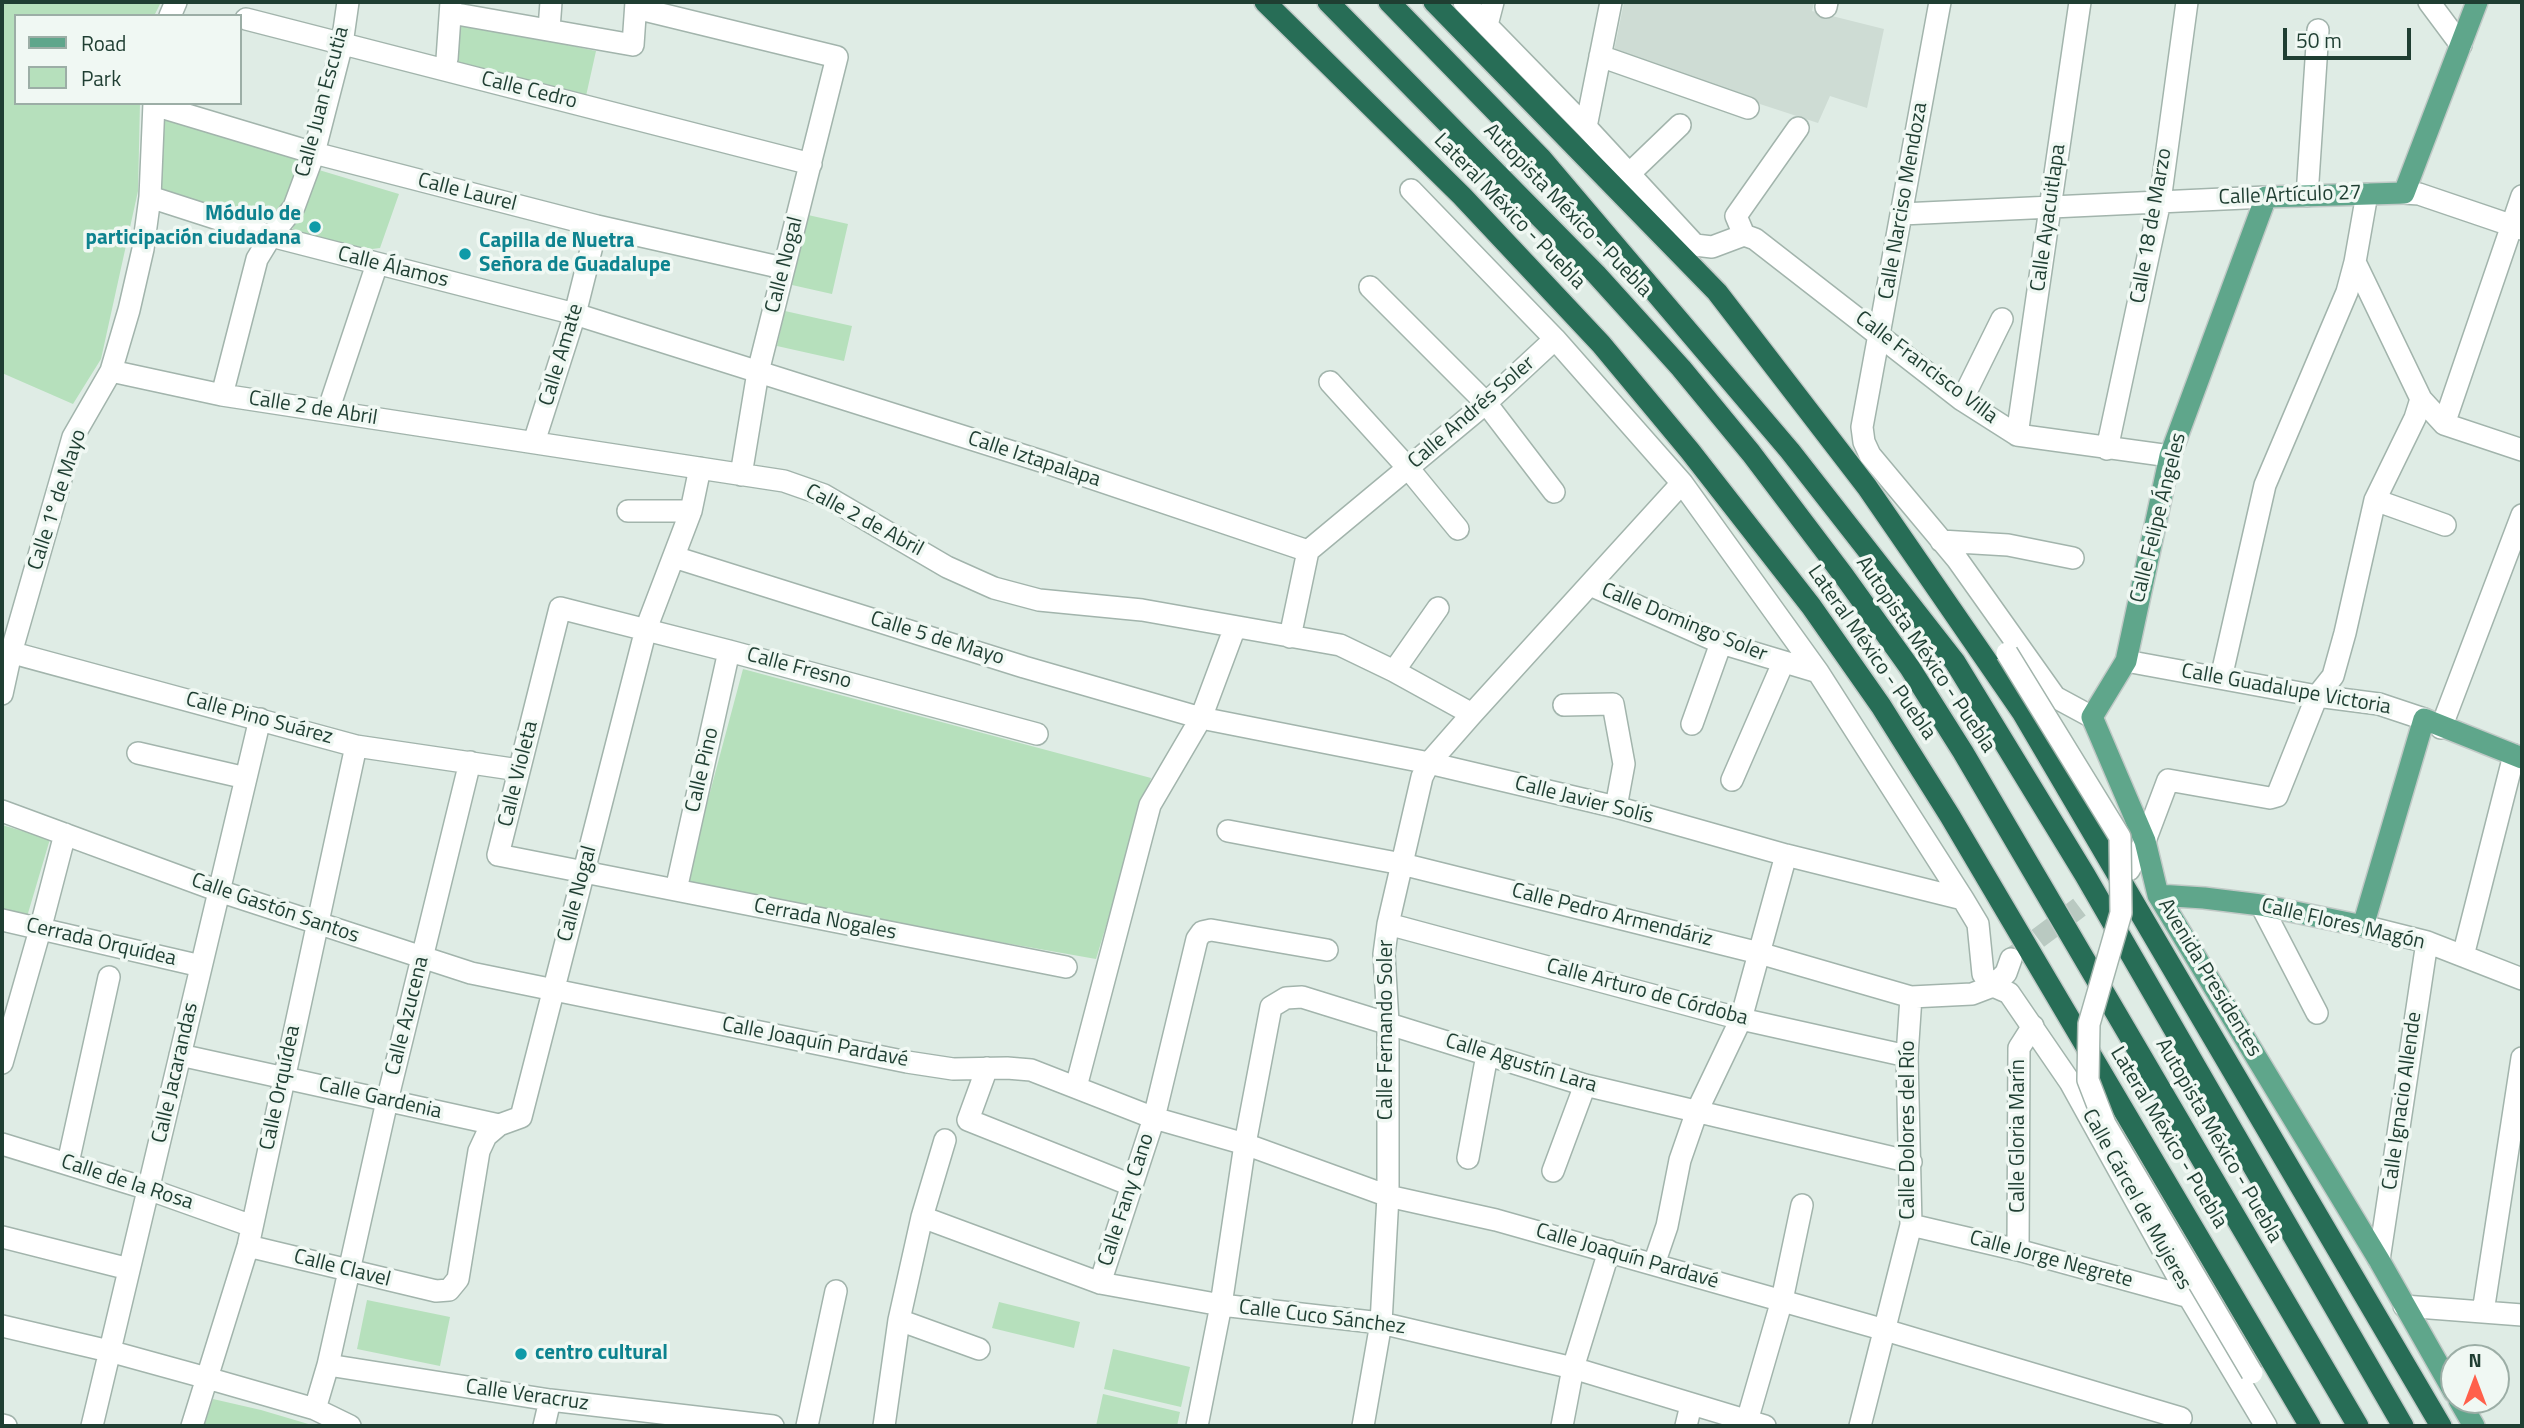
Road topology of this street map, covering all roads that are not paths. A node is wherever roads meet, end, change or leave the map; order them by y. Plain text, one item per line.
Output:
1 (348, 2) edge
2 (551, 2) edge
3 (1265, 2) edge
4 (1328, 2) edge
5 (1389, 2) edge
6 (1434, 2) edge
7 (1464, 2) edge
8 (1493, 2) edge
9 (1611, 2) edge
10 (1940, 2) edge
11 (2080, 2) edge
12 (2187, 2) edge
13 (2429, 2) edge
14 (2477, 2) edge
15 (636, 5) edge
16 (451, 7) edge
17 (246, 19) dead end
18 (1487, 25) junction
19 (549, 29) junction
20 (2318, 30) dead end
21 (342, 44) junction
22 (2461, 45) junction
23 (1600, 56) junction
24 (447, 59) dead end
25 (154, 105) edge
26 (157, 105) edge
27 (1748, 108) dead end
28 (1680, 125) dead end
29 (1586, 127) junction
30 (1798, 128) dead end
31 (314, 153) junction
32 (811, 164) junction
33 (1629, 174) junction
34 (1411, 190) dead end
35 (2404, 193) junction
36 (2367, 194) junction
37 (2307, 196) junction
38 (2522, 196) edge
39 (150, 197) junction
40 (2266, 197) junction
41 (2160, 201) junction
42 (2051, 205) junction
43 (1902, 214) junction
44 (597, 226) junction
45 (2517, 227) edge
46 (271, 236) junction
47 (1744, 236) junction
48 (2355, 262) junction
49 (377, 264) junction
50 (783, 268) junction
51 (1370, 287) dead end
52 (576, 314) junction
53 (2002, 319) dead end
54 (1880, 334) junction
55 (1555, 339) junction
56 (111, 371) junction
57 (758, 372) junction
58 (1330, 382) dead end
59 (222, 395) junction
60 (2421, 399) junction
61 (1962, 400) junction
62 (1486, 403) junction
63 (328, 411) junction
64 (2444, 424) junction
65 (2017, 435) junction
66 (534, 442) junction
67 (1864, 442) junction
68 (2108, 449) junction
69 (2522, 450) edge
70 (1842, 454) junction
71 (2170, 456) junction
72 (700, 468) junction
73 (1408, 468) junction
74 (741, 475) junction
75 (1682, 482) junction
76 (1554, 492) dead end
77 (2375, 500) junction
78 (691, 511) junction
79 (628, 512) dead end
80 (2522, 515) edge
81 (2445, 525) dead end
82 (1458, 529) dead end
83 (1941, 541) junction
84 (1308, 551) junction
85 (674, 557) junction
86 (2073, 558) dead end
87 (1590, 584) junction
88 (1978, 588) junction
89 (560, 608) joint
90 (1438, 608) dead end
91 (1236, 627) junction
92 (646, 629) junction
93 (1290, 637) junction
94 (1721, 643) junction
95 (7, 651) edge
96 (729, 651) junction
97 (2126, 661) junction
98 (1783, 663) junction
99 (1394, 671) junction
100 (1818, 672) junction
101 (2221, 678) junction
102 (2, 694) edge
103 (2317, 696) junction
104 (1564, 705) dead end
105 (1472, 713) junction
106 (2092, 717) junction
107 (1200, 718) junction
108 (260, 719) junction
109 (1692, 724) dead end
110 (2433, 724) junction
111 (1037, 734) dead end
112 (356, 746) junction
113 (138, 753) dead end
114 (2518, 756) edge
115 (470, 762) junction
116 (1429, 763) junction
117 (519, 770) junction
118 (246, 778) junction
119 (1732, 780) dead end
120 (1616, 807) junction
121 (2, 811) edge
122 (1228, 831) dead end
123 (65, 834) junction
124 (2145, 841) junction
125 (1786, 855) junction
126 (1402, 864) junction
127 (2129, 870) tunnel mouth
128 (583, 874) junction
129 (676, 890) junction
130 (219, 891) junction
131 (2158, 895) junction
132 (1963, 899) junction
133 (2261, 905) junction
134 (2, 920) edge
135 (317, 923) junction
136 (1388, 924) junction
137 (2362, 926) junction
138 (40, 930) junction
139 (2427, 942) junction
140 (1327, 950) dead end
141 (1759, 953) junction
142 (2463, 956) junction
143 (422, 957) junction
144 (2011, 959) tunnel mouth
145 (201, 967) junction
146 (1066, 967) dead end
147 (109, 977) dead end
148 (2522, 979) edge
149 (1993, 986) junction
150 (553, 990) junction
151 (1911, 996) junction
152 (2317, 1013) dead end
153 (1741, 1019) junction
154 (1388, 1022) junction
155 (2033, 1026) junction
156 (180, 1055) junction
157 (1487, 1055) junction
158 (1908, 1056) junction
159 (2522, 1058) edge
160 (2, 1063) edge
161 (987, 1068) junction
162 (284, 1077) junction
163 (1586, 1085) junction
164 (1076, 1087) junction
165 (387, 1101) junction
166 (1697, 1111) junction
167 (1154, 1118) junction
168 (499, 1125) junction
169 (946, 1140) dead end
170 (2, 1144) edge
171 (1245, 1144) junction
172 (1468, 1158) dead end
173 (1911, 1162) junction
174 (68, 1163) junction
175 (1553, 1171) dead end
176 (1131, 1185) junction
177 (148, 1189) junction
178 (1388, 1196) junction
179 (1801, 1205) dead end
180 (922, 1217) junction
181 (1911, 1225) junction
182 (250, 1236) junction
183 (2, 1237) edge
184 (2018, 1250) junction
185 (1609, 1251) junction
186 (2379, 1260) junction
187 (1654, 1264) junction
188 (129, 1269) junction
189 (350, 1271) junction
190 (1100, 1283) junction
191 (436, 1291) joint
192 (836, 1291) dead end
193 (2189, 1297) junction
194 (1782, 1300) junction
195 (1221, 1305) junction
196 (2404, 1307) junction
197 (2483, 1312) junction
198 (2522, 1315) edge
199 (899, 1320) junction
200 (1381, 1322) junction
201 (2, 1326) edge
202 (1885, 1329) junction
203 (979, 1349) dead end
204 (110, 1352) junction
205 (328, 1365) junction
206 (1573, 1368) junction
207 (2440, 1368) edge
208 (206, 1378) junction
209 (550, 1400) junction
210 (1691, 1405) junction
211 (315, 1409) junction
212 (2181, 1418) dead end
213 (649, 1420) edge
214 (1756, 1424) edge
215 (92, 1426) edge
216 (192, 1426) edge
217 (350, 1426) edge
218 (544, 1426) edge
219 (764, 1426) edge
220 (807, 1426) edge
221 (884, 1426) edge
222 (1197, 1426) edge
223 (1363, 1426) edge
224 (1562, 1426) edge
225 (1686, 1426) edge
226 (1860, 1426) edge
227 (2268, 1426) edge
228 (2310, 1426) edge
229 (2358, 1426) edge
230 (2403, 1426) edge
231 (2441, 1426) edge

1 - 21 street, Calle Juan Escutia
2 - 19 street
3 - 228 highway, Lateral México - Puebla
4 - 229 highway, Autopista México - Puebla
5 - 230 highway, Autopista México - Puebla
6 - 70 highway
7 - 18 street
8 - 18 street
9 - 23 street
10 - 43 street, Calle Narciso Mendoza
11 - 42 street, Calle Ayacuitlapa
12 - 41 street, Calle 18 de Marzo
13 - 22 street
14 - 22 main road
15 - 19 street
15 - 32 street, Calle Nogal
16 - 19 street
16 - 24 street
17 - 21 street, Calle Cedro
18 - 29 street
20 - 37 street
21 - 31 street, Calle Juan Escutia
21 - 32 street, Calle Cedro
22 - 35 main road
23 - 27 street
23 - 29 street
25 - 39 street, Calle 1º de Mayo
26 - 31 street, Calle Laurel
28 - 33 street
29 - 33 street
30 - 47 street
31 - 44 street, Calle Laurel
31 - 46 street, Calle Juan Escutia
32 - 50 street, Calle Nogal
33 - 47 street
34 - 55 street
35 - 36 main road, Calle Artículo 27
35 - 45 street, Calle Artículo 27
36 - 37 main road, Calle Artículo 27
36 - 48 street
37 - 40 main road, Calle Artículo 27
38 - 45 street
39 - 46 street, Calle Álamos
39 - 56 street, Calle 1º de Mayo
40 - 41 street, Calle Artículo 27
40 - 71 main road, Calle Felipe Ángeles
41 - 42 street, Calle Artículo 27
41 - 68 street, Calle 18 de Marzo
42 - 43 street, Calle Artículo 27
42 - 65 street, Calle Ayacuitlapa
43 - 54 street, Calle Narciso Mendoza
44 - 50 street, Calle Laurel
44 - 52 street, Calle Amate
45 - 64 street
46 - 49 street, Calle Álamos
46 - 59 street, Calle Juan Escutia
47 - 54 street, Calle Francisco Villa
48 - 60 street
48 - 101 street
49 - 52 street, Calle Álamos
49 - 63 street
50 - 57 street, Calle Nogal
51 - 62 street
52 - 57 street, Calle Álamos
52 - 66 street, Calle Amate
53 - 61 street
54 - 61 street, Calle Francisco Villa
54 - 67 street, Calle Narciso Mendoza
55 - 62 street, Calle Andrés Soler
55 - 75 street
56 - 59 street, Calle 2 de Abril
56 - 95 street, Calle 1º de Mayo
57 - 74 street, Calle Nogal
57 - 84 street, Calle Iztapalapa
58 - 73 street
59 - 63 street, Calle 2 de Abril
60 - 64 street
60 - 77 street
61 - 65 street, Calle Francisco Villa
62 - 73 street, Calle Andrés Soler
62 - 76 street
63 - 66 street, Calle 2 de Abril
64 - 69 street
65 - 68 street, Calle Francisco Villa
66 - 72 street, Calle 2 de Abril
67 - 70 street
67 - 83 street
68 - 71 street, Calle Francisco Villa
70 - 231 highway
71 - 97 main road, Calle Felipe Ángeles
72 - 74 street, Calle 2 de Abril
72 - 78 street, Calle Nogal
73 - 82 street
73 - 84 street, Calle Andrés Soler
74 - 91 street, Calle 2 de Abril
75 - 87 street, Calle Fernando Soler
75 - 100 street
77 - 81 street
77 - 103 street
78 - 79 street
78 - 85 street, Calle Nogal
80 - 110 street
83 - 86 street
83 - 88 street
84 - 93 street
85 - 92 street, Calle Nogal
85 - 107 street, Calle 5 de Mayo
87 - 94 street, Calle Domingo Soler
87 - 105 street, Calle Fernando Soler
88 - 106 street
88 - 227 street, bridge
89 - 92 street, Calle Fresno
89 - 117 street, Calle Violeta
90 - 99 street
91 - 93 street, Calle 2 de Abril
91 - 107 street
92 - 96 street, Calle Fresno
92 - 128 street, Calle Nogal
93 - 99 street, Calle 2 de Abril
94 - 98 street, Calle Domingo Soler
94 - 109 street
95 - 102 street, Calle 1º de Mayo
95 - 108 street, Calle Pino Suárez
96 - 111 street, Calle Fresno
96 - 129 street, Calle Pino
97 - 101 street, Calle Guadalupe Victoria
97 - 106 main road, Calle Felipe Ángeles
98 - 100 street, Calle Domingo Soler
98 - 119 street
99 - 105 street, Calle 2 de Abril
100 - 132 street
101 - 103 street, Calle Guadalupe Victoria
103 - 110 street, Calle Guadalupe Victoria
103 - 124 street
104 - 120 street
105 - 116 street, Calle Fernando Soler
106 - 124 main road, Avenida Presidentes
107 - 116 street, Calle Javier Solís
107 - 164 street
108 - 112 street, Calle Pino Suárez
108 - 118 street, Calle Jacarandas
110 - 114 main road, Calle Guadalupe Victoria
110 - 137 main road
112 - 115 street, Calle Pino Suárez
112 - 135 street, Calle Orquídea
113 - 118 street
114 - 142 street
115 - 117 street, Calle Pino Suárez
115 - 143 street, Calle Azucena
116 - 120 street, Calle Javier Solís
116 - 126 street, Calle Fernando Soler
117 - 128 street, Calle Violeta
118 - 130 street, Calle Jacarandas
120 - 125 street, Calle Javier Solís
121 - 123 street, Calle Gastón Santos
122 - 126 street, Calle Pedro Armendáriz
123 - 130 street, Calle Gastón Santos
123 - 138 street
124 - 127 street
124 - 131 main road, Avenida Presidentes
125 - 132 street, Calle Javier Solís
125 - 141 street
126 - 136 street, Calle Fernando Soler
126 - 141 street, Calle Pedro Armendáriz
128 - 129 street, Cerrada Nogales
128 - 150 street, Calle Nogal
129 - 146 street, Cerrada Nogales
130 - 135 street, Calle Gastón Santos
130 - 145 street, Calle Jacarandas
131 - 133 main road, Calle Flores Magón
131 - 186 main road, Avenida Presidentes
132 - 149 street
133 - 137 main road, Calle Flores Magón
133 - 152 street
134 - 138 street, Cerrada Orquídea
135 - 143 street, Calle Gastón Santos
135 - 162 street, Calle Orquídea
136 - 153 street, Calle Arturo de Córdoba
136 - 154 street, Calle Fernando Soler
137 - 139 street, Calle Flores Magón
138 - 145 street, Cerrada Orquídea
138 - 160 street
139 - 142 street, Calle Flores Magón
139 - 186 street, Calle Ignacio Allende
140 - 167 street, Calle Fany Cano
141 - 151 street, Calle Pedro Armendáriz
141 - 153 street
142 - 148 street, Calle Flores Magón
143 - 150 street, Calle Gastón Santos
143 - 165 street, Calle Azucena
144 - 149 street
145 - 156 street, Calle Jacarandas
147 - 174 street
149 - 151 street, Calle Pedro Armendáriz
149 - 155 street, Calle Cárcel de Mujeres
150 - 161 street, Calle Joaquín Pardavé
150 - 168 street, Calle Nogal
151 - 158 street, Calle Dolores del Río
153 - 158 street, Calle Arturo de Córdoba
153 - 166 street
154 - 157 street, Calle Agustín Lara
154 - 171 street, Calle Agustín Lara
154 - 178 street, Calle Fernando Soler
155 - 184 street, Calle Gloria Marín
155 - 193 street, Calle Cárcel de Mujeres
156 - 162 street, Calle Gardenia
156 - 177 street, Calle Jacarandas
157 - 163 street, Calle Agustín Lara
157 - 172 street
158 - 173 street, Calle Dolores del Río
159 - 197 street
161 - 164 street, Calle Joaquín Pardavé
161 - 176 street
162 - 165 street, Calle Gardenia
162 - 182 street, Calle Orquídea
163 - 166 street, Calle Agustín Lara
163 - 175 street
164 - 167 street, Calle Joaquín Pardavé
165 - 168 street, Calle Gardenia
165 - 189 street, Calle Azucena
166 - 173 street, Calle Agustín Lara
166 - 187 street
167 - 171 street, Calle Joaquín Pardavé
167 - 176 street, Calle Fany Cano
168 - 191 street, Calle Nogal
169 - 180 street
170 - 174 street, Calle de la Rosa
171 - 178 street, Calle Joaquín Pardavé
171 - 195 street
173 - 181 street, Calle Dolores del Río
174 - 177 street, Calle de la Rosa
176 - 190 street, Calle Fany Cano
177 - 182 street, Calle de la Rosa
177 - 188 street, Calle Jacarandas
178 - 185 street, Calle Joaquín Pardavé
178 - 200 street, Calle Fernando Soler
179 - 194 street
180 - 190 street, Calle Cuco Sánchez
180 - 199 street
181 - 184 street, Calle Jorge Negrete
181 - 202 street, Calle Dolores del Río
182 - 189 street, Calle Clavel
182 - 208 street, Calle Orquídea
183 - 188 street
184 - 193 street, Calle Jorge Negrete
185 - 187 street, Calle Joaquín Pardavé
185 - 206 street
186 - 196 main road, Avenida Presidentes
187 - 194 street, Calle Joaquín Pardavé
188 - 204 street, Calle Jacarandas
189 - 191 street, Calle Clavel
189 - 205 street, Calle Azucena
190 - 195 street, Calle Cuco Sánchez
192 - 220 street
193 - 227 street, Calle Cárcel de Mujeres
194 - 202 street, Calle Joaquín Pardavé
194 - 214 street
195 - 200 street, Calle Cuco Sánchez
195 - 222 street
196 - 197 street
196 - 207 main road, Avenida Presidentes
197 - 198 street
199 - 203 street
199 - 221 street
200 - 206 street, Calle Cuco Sánchez
200 - 223 street, Calle Fernando Soler
201 - 204 street
202 - 212 street, Calle Joaquín Pardavé
202 - 226 street, Calle Dolores del Río
204 - 208 street
204 - 215 street, Calle Jacarandas
205 - 209 street, Calle Veracruz
205 - 211 street
206 - 210 street, Calle Cuco Sánchez
206 - 224 street
208 - 211 street
208 - 216 street, Calle Orquídea
209 - 213 street, Calle Veracruz
209 - 218 street
210 - 214 street, Calle Cuco Sánchez
210 - 225 street
211 - 217 street
213 - 219 street, Calle Veracruz

